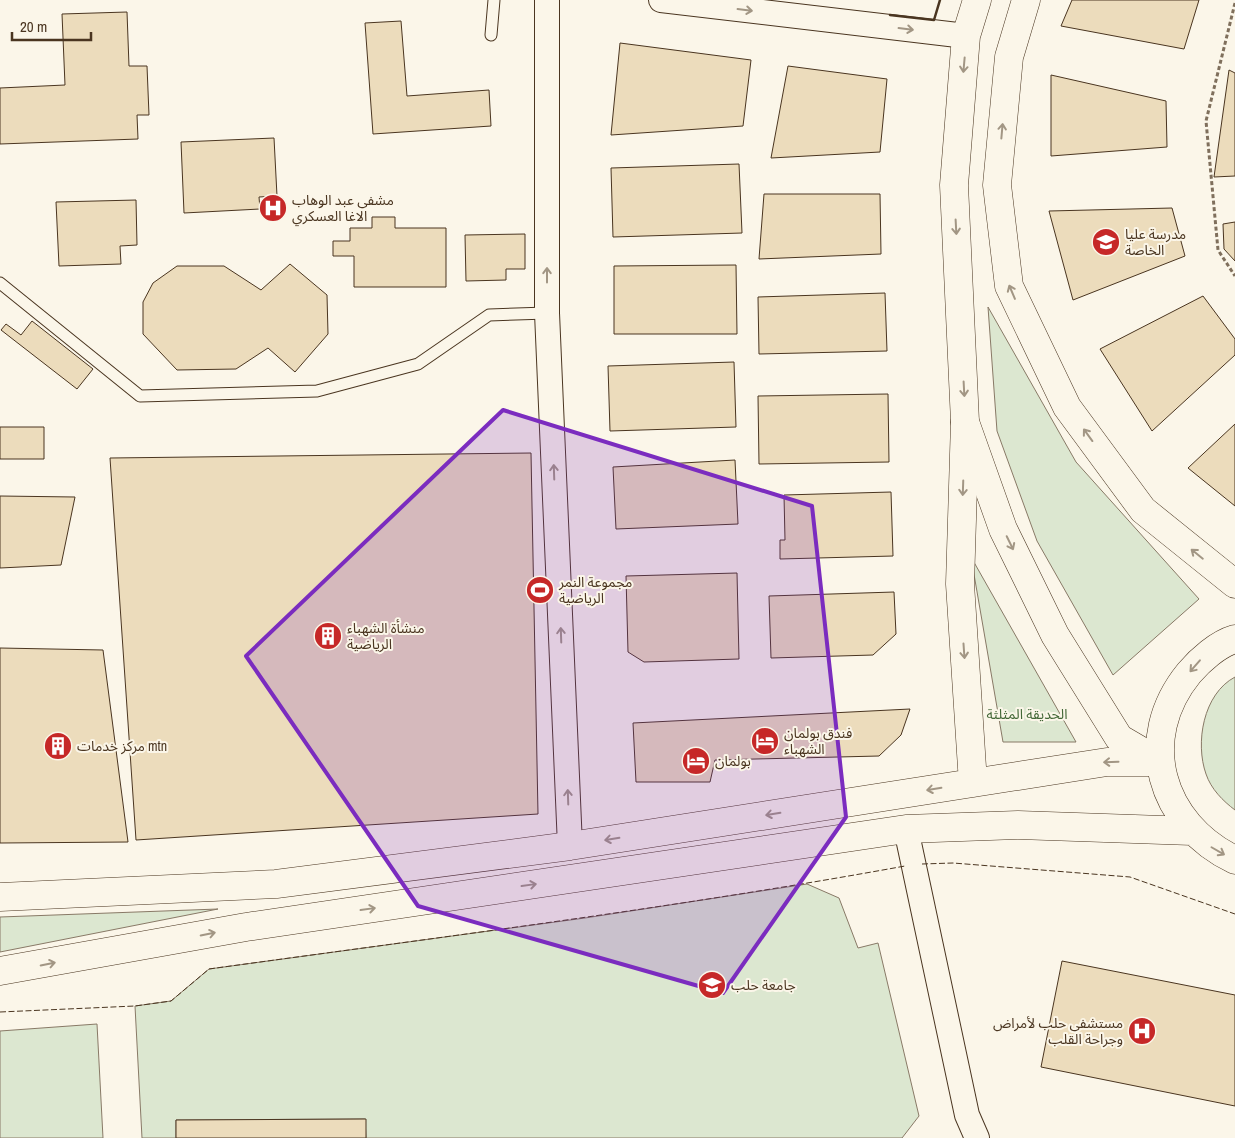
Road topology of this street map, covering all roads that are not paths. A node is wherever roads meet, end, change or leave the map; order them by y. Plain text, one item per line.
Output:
1 (494, 0) edge
2 (547, 0) edge
3 (661, 0) edge
4 (977, 0) edge
5 (1026, 0) edge
6 (491, 35) dead end
7 (966, 36) junction
8 (0, 283) edge
9 (547, 313) junction
10 (965, 422) junction
11 (1235, 584) edge
12 (1235, 639) edge
13 (1160, 762) junction
14 (973, 783) junction
15 (906, 829) junction
16 (1192, 831) junction
17 (570, 846) junction
18 (1235, 860) edge
19 (0, 897) edge
20 (0, 972) edge
21 (977, 1138) edge

1 - 6 lane
9 -> 2 street
3 -> 7 street
4 - 7 main road
11 -> 5 main road
7 -> 10 main road
8 - 9 lane
17 -> 9 street
10 -> 13 main road
10 -> 14 main road
12 -> 13 main road
13 -> 14 main road
13 - 16 main road
14 -> 17 main road
15 - 16 main road
20 -> 15 main road
15 - 21 street
16 -> 18 main road
17 - 19 main road

